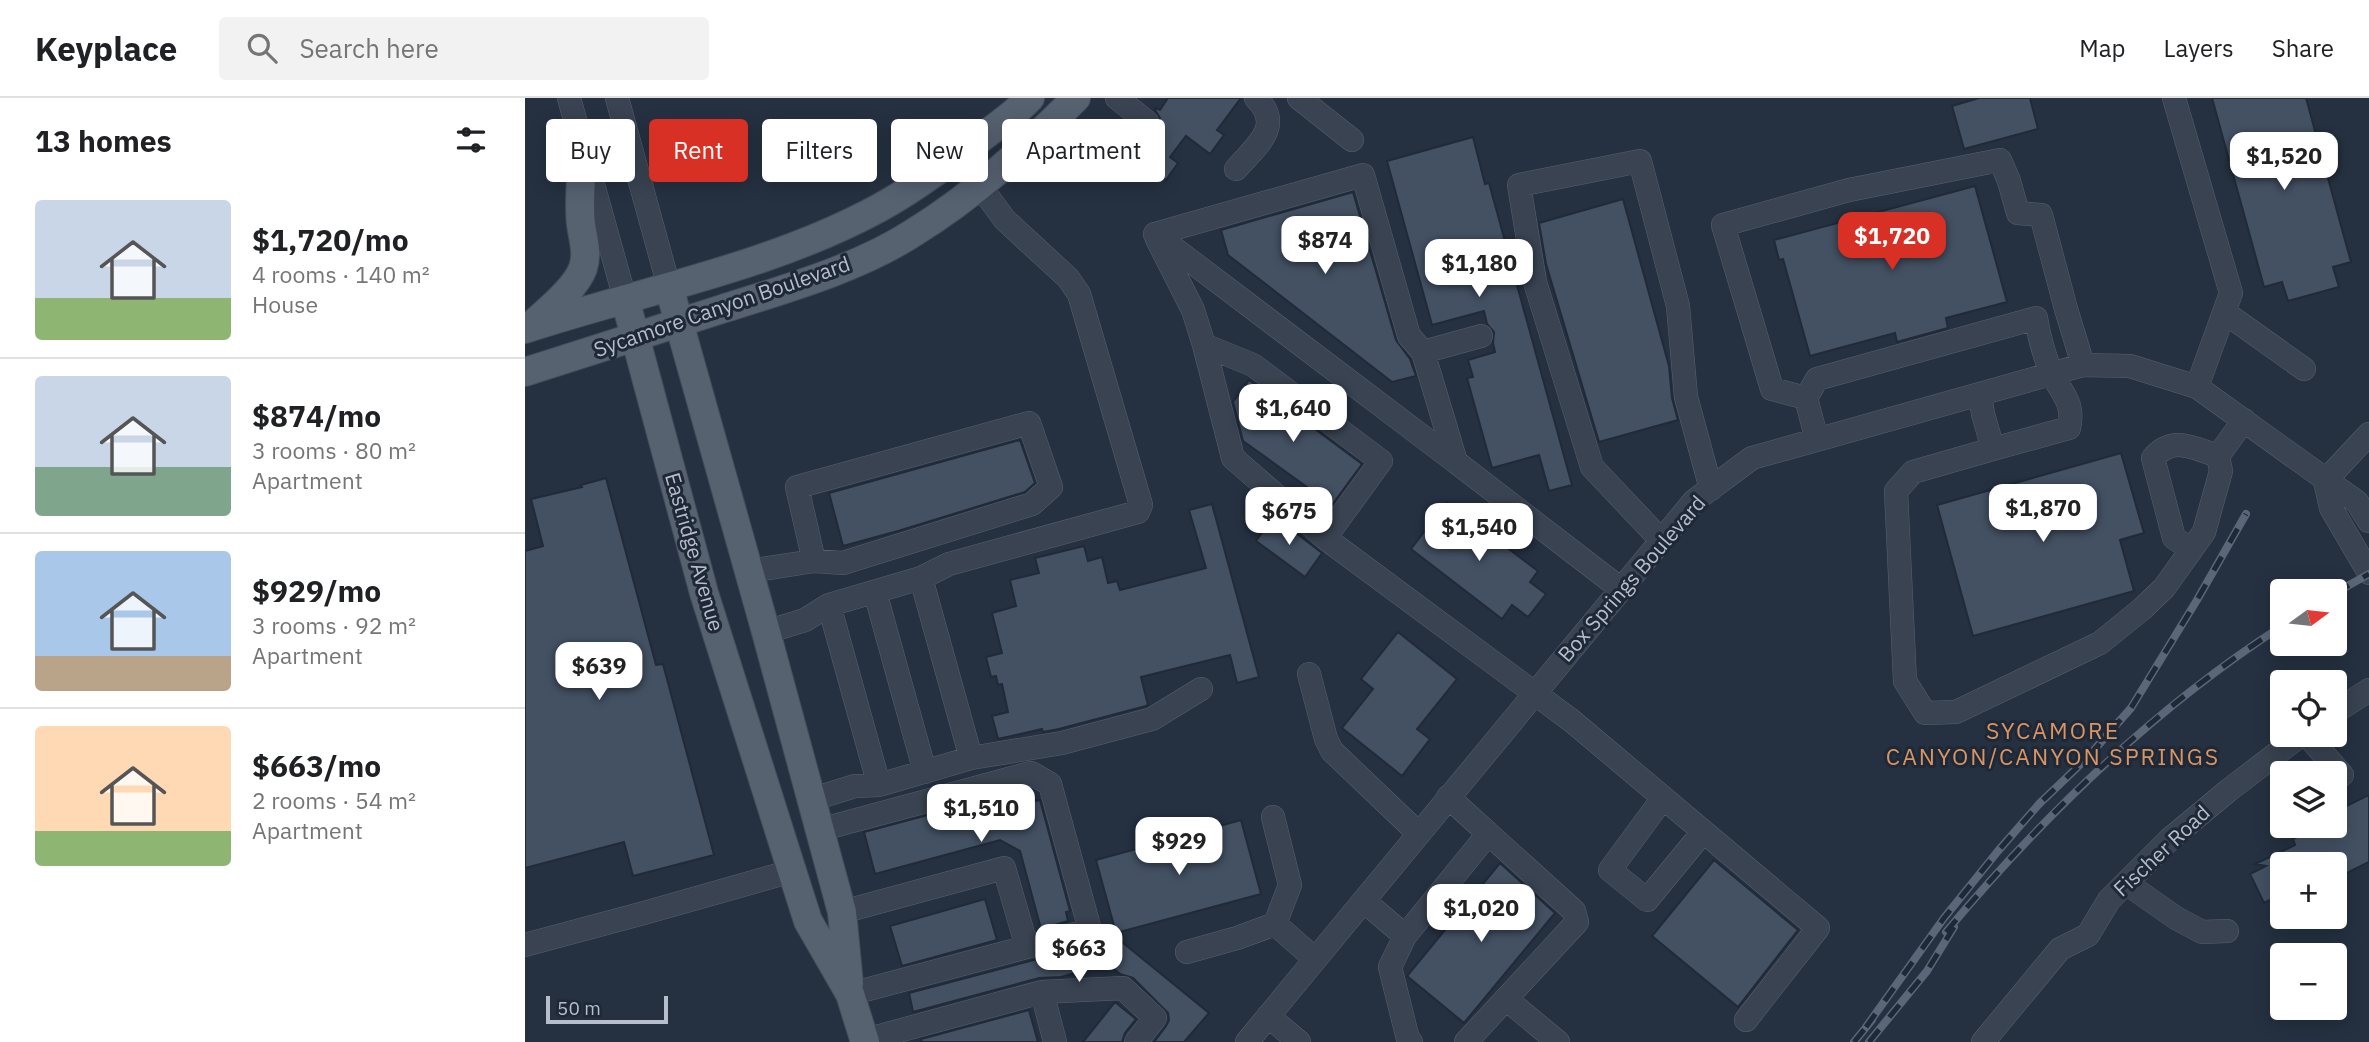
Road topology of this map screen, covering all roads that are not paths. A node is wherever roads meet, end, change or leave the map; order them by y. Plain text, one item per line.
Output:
1 (569, 98) edge
2 (617, 98) edge
3 (1117, 98) edge
4 (1256, 98) edge
5 (1299, 98) edge
6 (2175, 98) edge
7 (1074, 100) edge
8 (1026, 102) edge
9 (575, 119) edge
10 (1143, 119) edge
11 (1352, 140) dead end
12 (1236, 169) dead end
13 (582, 182) edge
14 (592, 182) edge
15 (980, 186) junction
16 (1155, 234) junction
17 (669, 287) junction
18 (625, 299) junction
19 (2066, 310) junction
20 (2224, 312) junction
21 (2036, 318) junction
22 (679, 324) junction
23 (528, 328) edge
24 (1481, 336) dead end
25 (635, 337) junction
26 (1204, 345) junction
27 (1423, 352) junction
28 (2083, 365) junction
29 (2304, 369) dead end
30 (525, 372) edge
31 (2052, 374) junction
32 (2197, 387) junction
33 (1980, 394) junction
34 (1806, 398) junction
35 (2244, 420) junction
36 (2369, 434) edge
37 (1817, 440) junction
38 (1993, 449) junction
39 (2218, 456) junction
40 (1457, 462) junction
41 (2325, 481) junction
42 (1710, 489) junction
43 (2369, 521) edge
44 (1325, 538) junction
45 (1661, 540) junction
46 (2191, 549) junction
47 (814, 561) junction
48 (749, 571) junction
49 (2369, 572) edge
50 (921, 578) junction
51 (1621, 589) junction
52 (876, 592) junction
53 (829, 605) junction
54 (766, 632) junction
55 (1309, 674) dead end
56 (1201, 688) dead end
57 (2369, 690) edge
58 (1534, 694) junction
59 (2347, 704) edge
60 (2285, 747) edge
61 (2318, 747) edge
62 (971, 758) junction
63 (2330, 761) edge
64 (925, 772) junction
65 (879, 785) junction
66 (1448, 797) junction
67 (1663, 798) junction
68 (810, 800) junction
69 (1273, 817) dead end
70 (819, 830) junction
71 (1703, 832) junction
72 (1418, 833) junction
73 (1488, 834) junction
74 (792, 871) junction
75 (2126, 883) junction
76 (1364, 901) junction
77 (842, 912) junction
78 (1275, 924) junction
79 (2227, 931) dead end
80 (1405, 936) junction
81 (525, 945) edge
82 (1027, 947) junction
83 (1188, 952) dead end
84 (1315, 959) junction
85 (1042, 992) junction
86 (850, 994) junction
87 (1506, 999) junction
88 (1268, 1016) junction
89 (1746, 1020) dead end
90 (865, 1041) edge
91 (1055, 1042) edge
92 (1136, 1042) edge
93 (1247, 1042) edge
94 (1299, 1042) edge
95 (1411, 1042) edge
96 (1466, 1042) edge
97 (1558, 1042) edge
98 (1983, 1042) edge

1 - 9 street, Eastridge Avenue
2 - 17 street, Eastridge Avenue
3 - 10 street
4 - 12 street
5 - 11 street
6 - 20 street
7 - 8 street
7 - 15 main road, Sycamore Canyon Boulevard
8 - 17 main road, Sycamore Canyon Boulevard
13 - 23 main road
14 - 18 street, Eastridge Avenue
15 - 22 main road, Sycamore Canyon Boulevard
15 - 50 street
16 - 26 street
16 - 27 street
16 - 40 street
17 - 18 main road, Sycamore Canyon Boulevard
17 - 22 main road, Eastridge Avenue
18 - 23 main road, Sycamore Canyon Boulevard
18 - 25 main road, Eastridge Avenue
19 - 21 street
19 - 28 street
19 - 34 street
20 - 29 street
20 - 32 street
21 - 31 street
21 - 34 street
22 - 25 main road, Sycamore Canyon Boulevard
22 - 48 main road, Eastridge Avenue
24 - 27 street
25 - 30 main road, Sycamore Canyon Boulevard
25 - 74 main road, Eastridge Avenue
26 - 44 street
26 - 44 street
27 - 40 street
28 - 31 street, Box Springs Boulevard
28 - 32 street, Box Springs Boulevard
31 - 33 street, Box Springs Boulevard
31 - 38 street
32 - 35 street, Box Springs Boulevard
33 - 37 street, Box Springs Boulevard
33 - 38 street
34 - 37 street
35 - 39 street
35 - 41 street, Box Springs Boulevard
36 - 41 street
37 - 42 street, Box Springs Boulevard
38 - 46 street
39 - 46 street
39 - 46 street
40 - 51 street
41 - 43 street, Box Springs Boulevard
41 - 49 street
42 - 45 street, Box Springs Boulevard
42 - 45 street
44 - 58 street
45 - 51 street, Box Springs Boulevard
47 - 47 street
47 - 48 street
48 - 54 main road, Eastridge Avenue
50 - 52 street
50 - 62 street
51 - 58 street, Box Springs Boulevard
52 - 53 street
52 - 64 street
53 - 54 street
53 - 65 street
54 - 68 main road, Eastridge Avenue
55 - 72 street
56 - 62 street
57 - 59 street
58 - 66 street, Box Springs Boulevard
58 - 67 street
60 - 75 street, Fischer Road
61 - 63 street
62 - 64 street
64 - 65 street
65 - 68 street
66 - 72 street, Box Springs Boulevard
66 - 73 street
67 - 71 street
67 - 71 street
68 - 70 main road, Eastridge Avenue
69 - 78 street
70 - 77 main road, Eastridge Avenue
70 - 82 street
71 - 89 street
72 - 76 street, Box Springs Boulevard
73 - 80 street
73 - 87 street
74 - 81 street
74 - 86 main road, Eastridge Avenue
75 - 79 street
75 - 98 street, Fischer Road
76 - 80 street
76 - 84 street, Box Springs Boulevard
77 - 82 street
77 - 86 main road, Eastridge Avenue
78 - 83 street
78 - 84 street
80 - 95 street
82 - 86 street
84 - 88 street, Box Springs Boulevard
85 - 90 street
85 - 91 street
85 - 92 street
86 - 90 main road, Eastridge Avenue
87 - 96 street
87 - 97 street
88 - 93 street, Box Springs Boulevard
88 - 94 street

